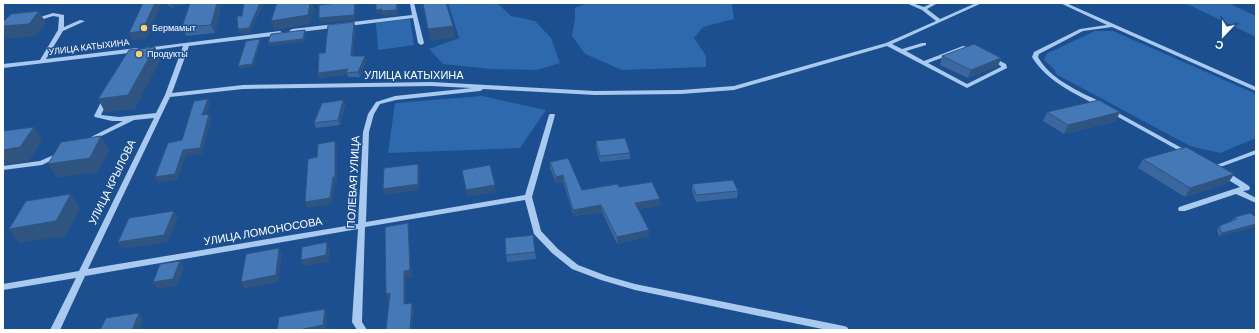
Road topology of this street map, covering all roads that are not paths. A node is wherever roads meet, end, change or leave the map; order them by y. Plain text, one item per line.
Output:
1 (412, 3) edge
2 (908, 3) edge
3 (936, 3) edge
4 (980, 3) edge
5 (1062, 3) edge
6 (924, 9) junction
7 (415, 16) junction
8 (82, 21) dead end
9 (939, 21) junction
10 (27, 23) edge
11 (1110, 26) junction
12 (61, 30) junction
13 (187, 44) junction
14 (421, 44) dead end
15 (888, 44) junction
16 (924, 44) dead end
17 (902, 50) junction
18 (978, 52) edge
19 (984, 55) edge
20 (42, 61) junction
21 (924, 63) junction
22 (3, 66) edge
23 (492, 86) junction
24 (1256, 89) edge
25 (110, 91) edge
26 (168, 95) junction
27 (158, 115) junction
28 (552, 115) dead end
29 (132, 118) junction
30 (76, 146) edge
31 (1256, 152) edge
32 (63, 153) edge
33 (1193, 156) edge
34 (3, 168) edge
35 (1236, 191) junction
36 (528, 197) junction
37 (1256, 201) edge
38 (1182, 209) dead end
39 (361, 225) junction
40 (81, 273) junction
41 (3, 287) edge
42 (55, 330) edge
43 (362, 330) edge
44 (844, 330) edge

1 - 7 street
2 - 6 street
3 - 6 street
4 - 9 street
5 - 11 street
6 - 9 street
7 - 13 street, УЛИЦА КАТЫХИНА
7 - 14 street
8 - 12 street
9 - 15 street
10 - 12 street
11 - 24 street
11 - 33 street
12 - 20 street
13 - 20 street, УЛИЦА КАТЫХИНА
13 - 26 street, УЛИЦА КРЫЛОВА
15 - 17 street
15 - 23 street
16 - 17 street
17 - 21 street
18 - 21 street
19 - 21 street
20 - 22 street, УЛИЦА КАТЫХИНА
23 - 26 street, УЛИЦА КАТЫХИНА
23 - 39 street, ПОЛЕВАЯ УЛИЦА
25 - 29 street
26 - 27 street, УЛИЦА КРЫЛОВА
27 - 29 street
27 - 40 street, УЛИЦА КРЫЛОВА
28 - 36 street
29 - 30 street
31 - 35 street
32 - 34 street
35 - 37 street
35 - 38 street
36 - 39 street, УЛИЦА ЛОМОНОСОВА
36 - 44 street
39 - 40 street, УЛИЦА ЛОМОНОСОВА
39 - 43 street, ПОЛЕВАЯ УЛИЦА
40 - 41 street, УЛИЦА ЛОМОНОСОВА
40 - 42 street, УЛИЦА КРЫЛОВА

